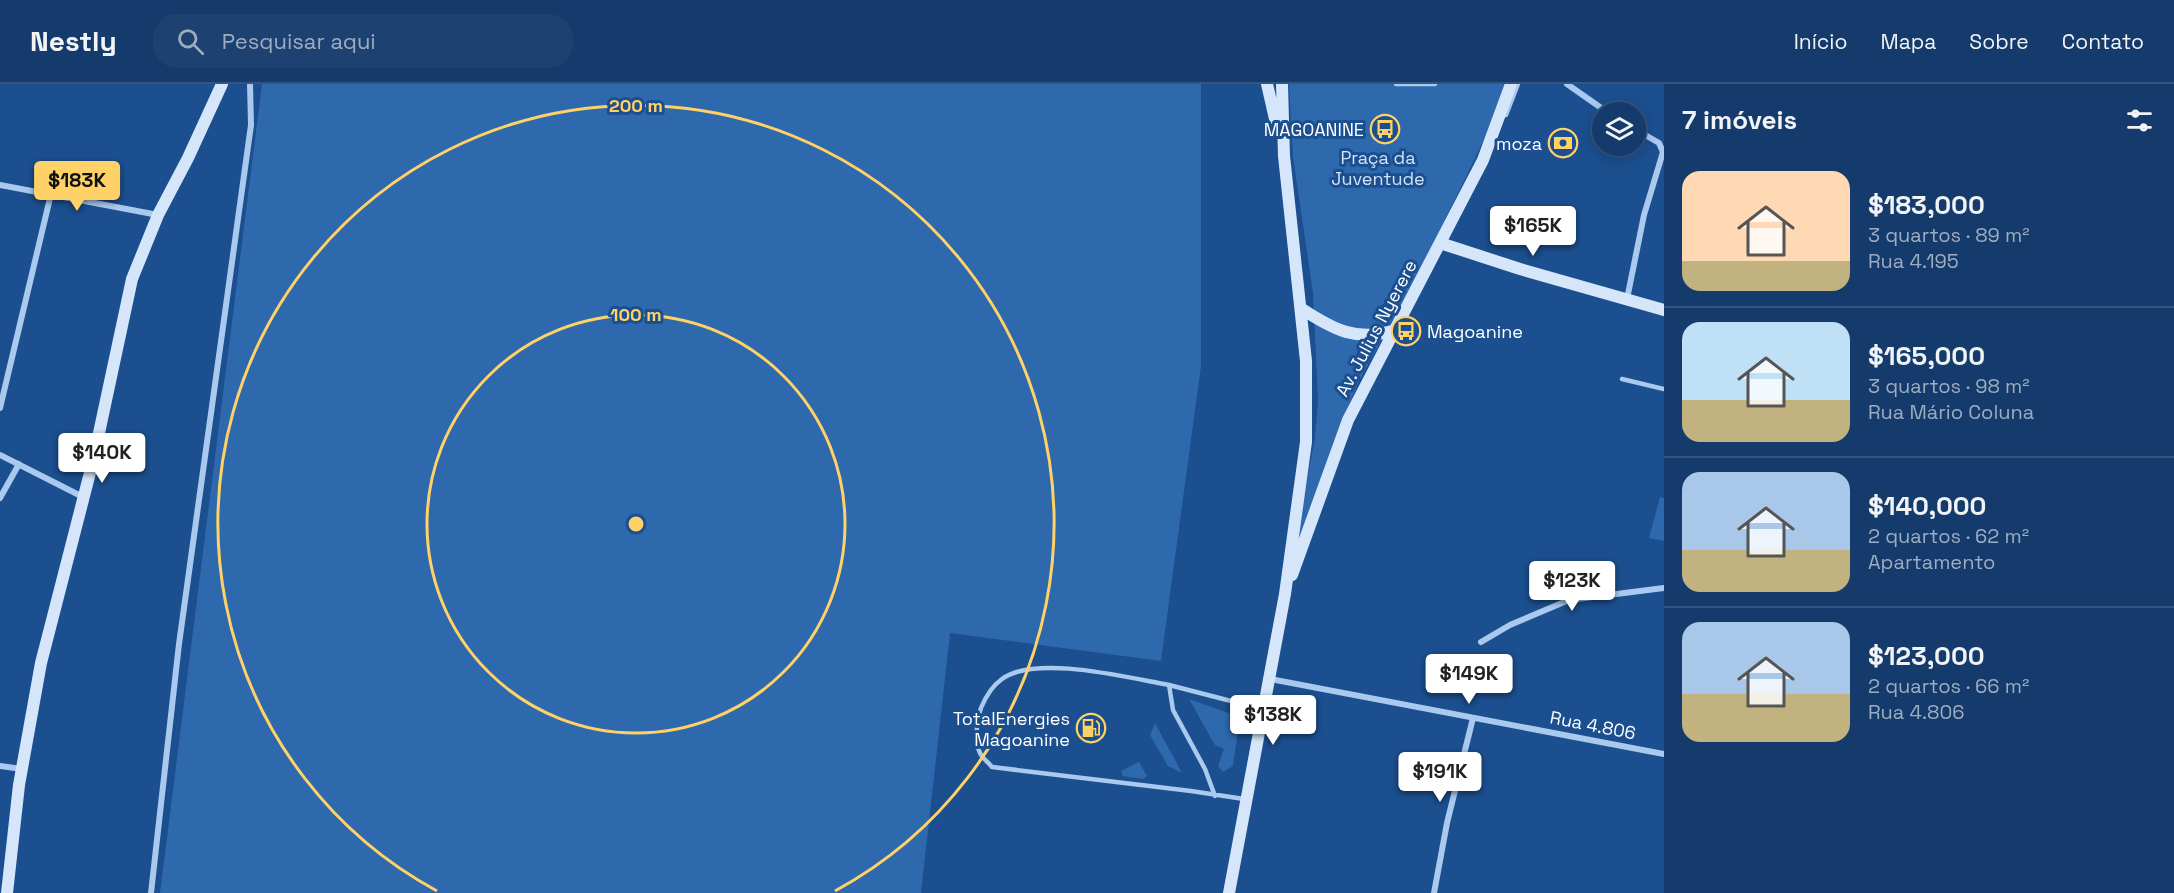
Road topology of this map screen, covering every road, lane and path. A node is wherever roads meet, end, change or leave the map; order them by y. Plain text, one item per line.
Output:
1 (222, 84) edge
2 (250, 84) edge
3 (1267, 84) edge
4 (1282, 84) edge
5 (1396, 84) edge
6 (1435, 84) edge
7 (1511, 84) edge
8 (1518, 84) edge
9 (1567, 84) edge
10 (1593, 102) edge
11 (1501, 116) junction
12 (1646, 135) edge
13 (1284, 156) junction
14 (0, 186) edge
15 (51, 194) junction
16 (158, 215) junction
17 (1446, 245) junction
18 (1627, 299) junction
19 (1302, 309) junction
20 (1664, 310) edge
21 (1396, 330) junction
22 (1622, 380) dead end
23 (1664, 388) edge
24 (0, 408) edge
25 (0, 455) edge
26 (19, 465) junction
27 (83, 497) junction
28 (0, 498) edge
29 (1664, 588) edge
30 (1285, 594) junction
31 (1481, 642) dead end
32 (1269, 679) junction
33 (1169, 685) junction
34 (1264, 709) junction
35 (1473, 718) junction
36 (1664, 754) edge
37 (0, 766) edge
38 (22, 769) junction
39 (1215, 796) junction
40 (1247, 800) junction
41 (5, 867) edge
42 (7, 893) edge
43 (151, 893) edge
44 (1229, 893) edge
45 (1434, 893) edge

1 - 16 main road
2 - 43 street
3 - 13 main road
4 - 13 main road
5 - 6 lane
7 - 11 main road, Av. Julius Nyerere
8 - 11 lane
9 - 10 street
11 - 17 main road, Av. Julius Nyerere
12 - 18 street
13 - 19 main road, Av. Julius Nyerere
14 - 15 street
15 - 16 street
15 - 24 street
16 - 27 main road
17 - 18 main road
17 - 21 main road, Av. Julius Nyerere
18 - 20 main road
19 - 21 main road
19 - 30 main road, Av. Julius Nyerere
21 - 30 main road, Av. Julius Nyerere
22 - 23 lane
25 - 26 street
26 - 27 street
26 - 28 street
27 - 38 main road
29 - 31 street
30 - 32 main road, Av. Julius Nyerere
32 - 34 main road, Av. Julius Nyerere
32 - 35 street, Rua 4.806
33 - 34 lane
33 - 39 lane
33 - 39 lane
34 - 40 main road, Av. Julius Nyerere
35 - 36 street, Rua 4.806
35 - 45 street
37 - 38 street
38 - 41 main road
39 - 40 lane
40 - 44 main road, Av. Julius Nyerere
41 - 42 main road

